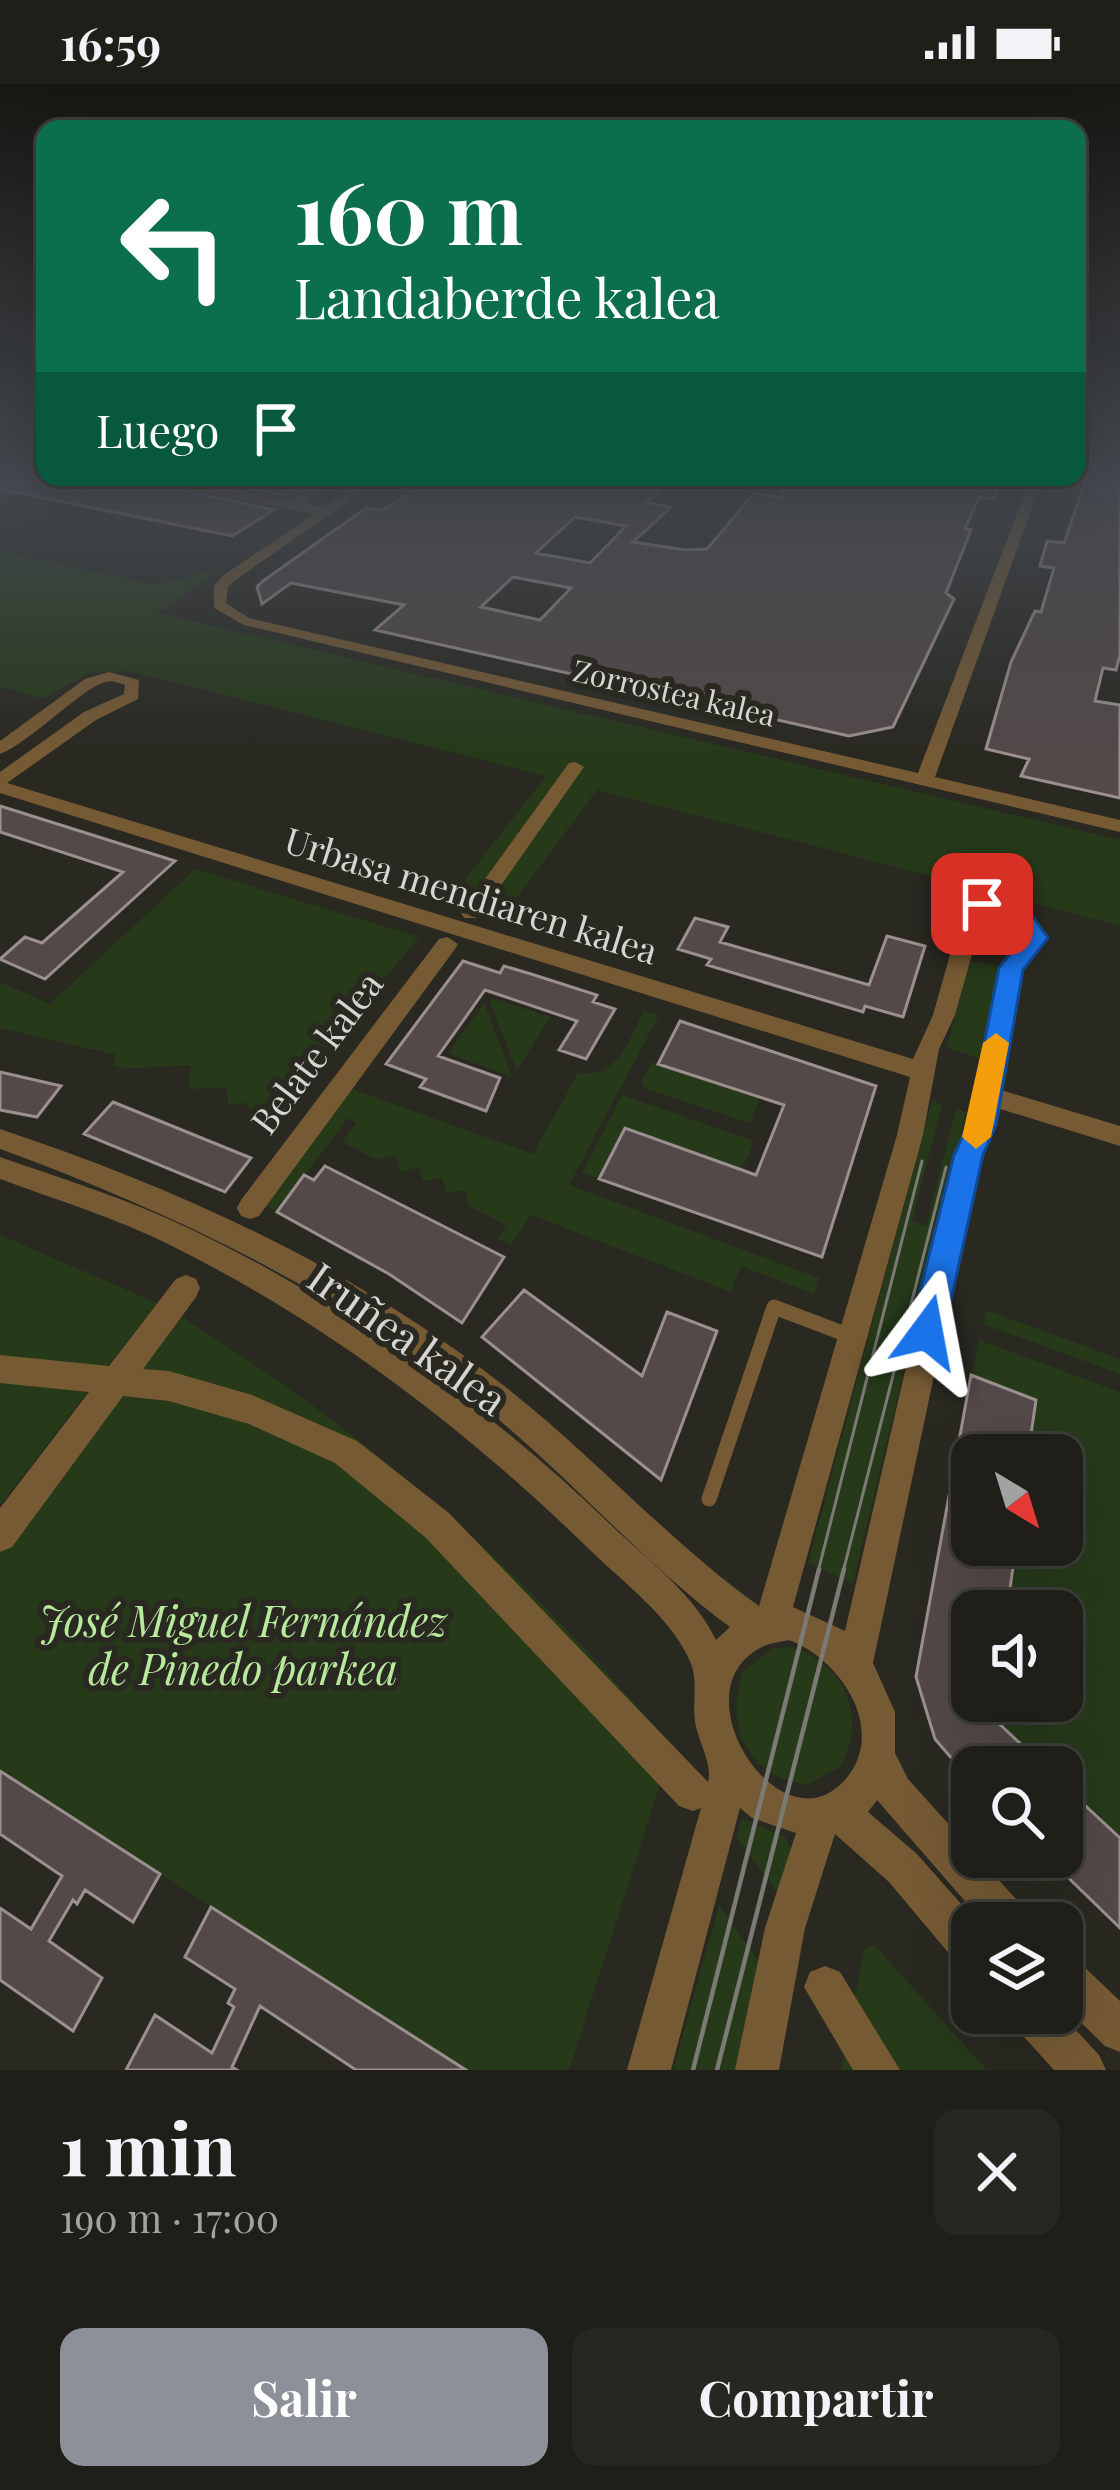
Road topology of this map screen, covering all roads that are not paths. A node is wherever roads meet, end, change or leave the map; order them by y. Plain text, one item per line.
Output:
1 (242, 570) edge
2 (1003, 570) edge
3 (0, 749) edge
4 (575, 767) dead end
5 (925, 780) junction
6 (0, 784) edge
7 (1120, 826) edge
8 (471, 913) dead end
9 (447, 944) dead end
10 (921, 1071) junction
11 (988, 1096) junction
12 (1120, 1136) edge
13 (0, 1139) edge
14 (0, 1168) edge
15 (250, 1208) dead end
16 (187, 1288) dead end
17 (854, 1338) junction
18 (0, 1369) edge
19 (122, 1379) junction
20 (709, 1499) dead end
21 (0, 1535) edge
22 (765, 1626) junction
23 (855, 1663) junction
24 (713, 1680) junction
25 (877, 1754) junction
26 (730, 1772) junction
27 (693, 1792) dead end
28 (829, 1814) junction
29 (992, 1902) edge
30 (951, 1924) edge
31 (825, 1987) dead end
32 (1083, 1995) edge
33 (1120, 2031) edge
34 (1050, 2034) edge
35 (650, 2070) edge
36 (757, 2070) edge
37 (878, 2070) edge
38 (1084, 2070) edge

1 - 5 street, Zorrostea kalea
2 - 5 street
3 - 6 street
4 - 8 street
5 - 7 street, Zorrostea kalea
6 - 10 street, Urbasa mendiaren kalea
9 - 15 street, Belate kalea
10 - 11 street
10 - 17 street
11 - 12 street
11 - 23 street
13 - 22 street, Iruñea kalea
14 - 24 street, Iruñea kalea
16 - 19 street
17 - 20 lane
17 - 22 street
18 - 19 street
19 - 21 street
19 - 27 street
22 - 23 street
22 - 24 street
23 - 25 street
24 - 26 street
25 - 28 street
25 - 29 street
26 - 28 street
26 - 35 street
28 - 30 street
28 - 36 street
31 - 37 street
32 - 33 street
34 - 38 street

